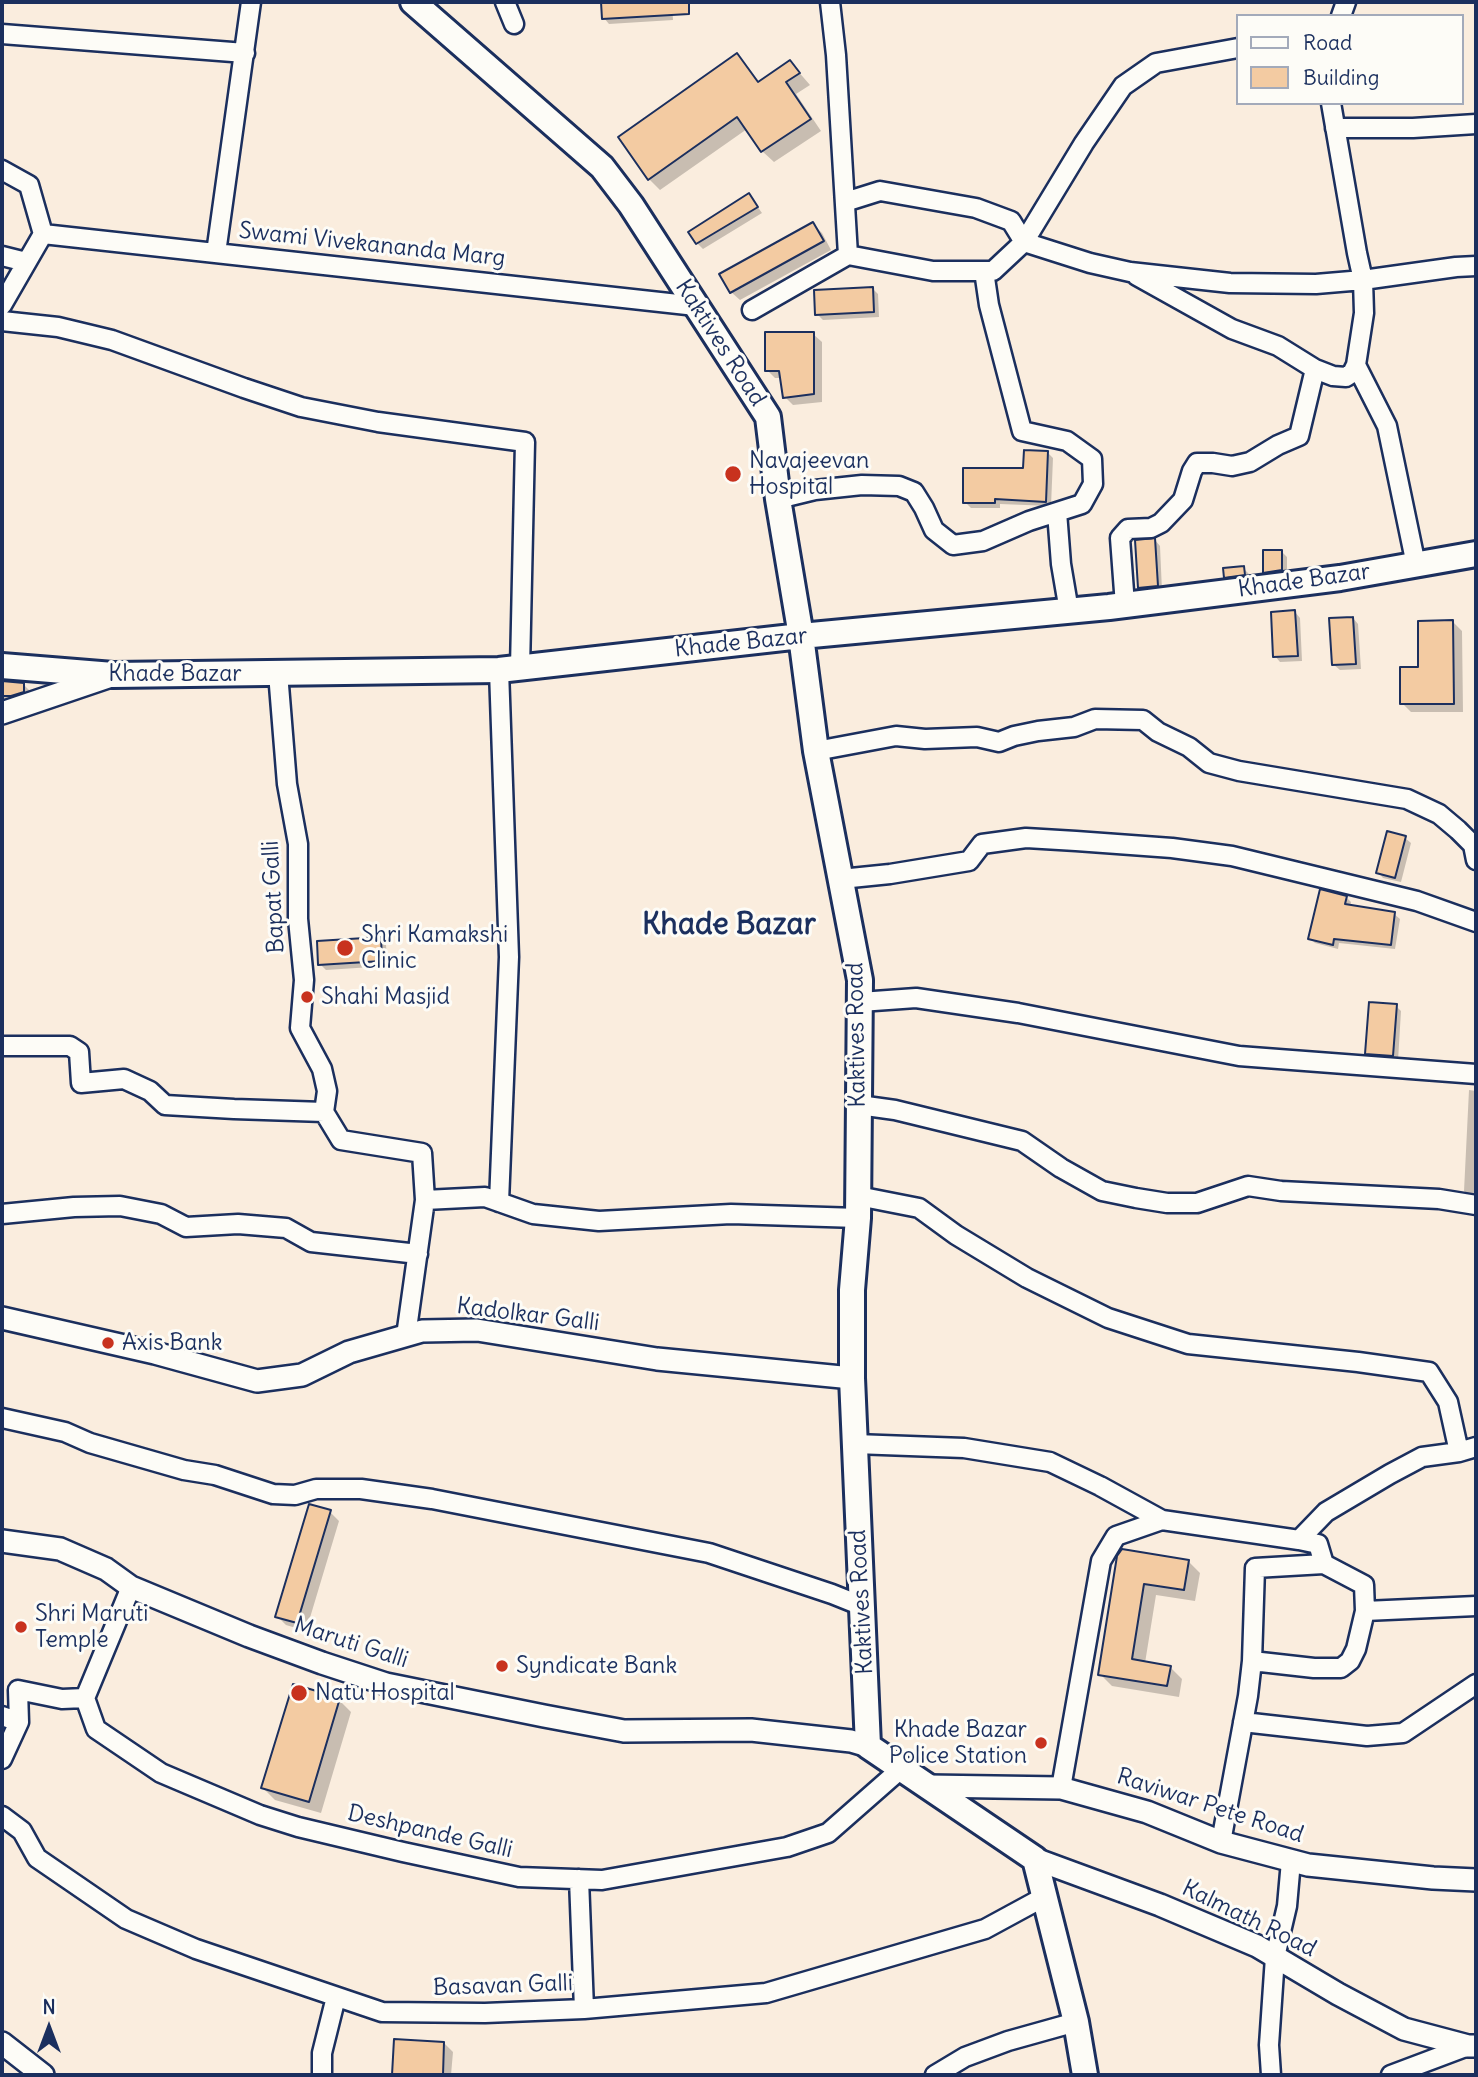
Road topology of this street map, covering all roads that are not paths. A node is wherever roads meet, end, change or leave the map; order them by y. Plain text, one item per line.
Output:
1 (251, 2) edge
2 (413, 2) edge
3 (505, 2) edge
4 (830, 2) edge
5 (514, 24) dead end
6 (2, 34) edge
7 (1236, 48) edge
8 (245, 53) junction
9 (1331, 105) edge
10 (1476, 124) edge
11 (1335, 128) junction
12 (2, 170) edge
13 (845, 202) junction
14 (43, 234) junction
15 (1024, 242) junction
16 (216, 253) junction
17 (848, 255) junction
18 (2, 256) edge
19 (26, 261) junction
20 (1476, 266) edge
21 (984, 271) junction
22 (1130, 272) junction
23 (1363, 281) junction
24 (2, 305) edge
25 (696, 306) junction
26 (752, 310) dead end
27 (2, 321) edge
28 (1356, 365) junction
29 (1315, 369) junction
30 (778, 499) junction
31 (1057, 512) junction
32 (1476, 554) edge
33 (1416, 565) junction
34 (1125, 605) junction
35 (1069, 611) junction
36 (801, 636) junction
37 (2, 666) edge
38 (510, 669) junction
39 (278, 673) junction
40 (113, 675) junction
41 (2, 713) edge
42 (816, 751) junction
43 (1476, 860) edge
44 (841, 879) junction
45 (1476, 922) edge
46 (860, 1002) junction
47 (2, 1046) edge
48 (1476, 1074) edge
49 (859, 1105) junction
50 (324, 1112) junction
51 (425, 1200) junction
52 (499, 1202) junction
53 (1476, 1205) edge
54 (858, 1207) junction
55 (2, 1214) edge
56 (418, 1254) junction
57 (2, 1318) edge
58 (406, 1336) junction
59 (852, 1378) junction
60 (2, 1418) edge
61 (855, 1444) junction
62 (1468, 1450) edge
63 (1162, 1520) junction
64 (1299, 1540) junction
65 (2, 1541) edge
66 (1324, 1564) junction
67 (131, 1587) junction
68 (862, 1606) junction
69 (1476, 1606) edge
70 (1365, 1611) junction
71 (1252, 1661) junction
72 (1476, 1684) edge
73 (85, 1698) junction
74 (2, 1716) edge
75 (19, 1722) junction
76 (1244, 1722) junction
77 (868, 1746) junction
78 (2, 1759) edge
79 (902, 1769) junction
80 (928, 1786) junction
81 (1061, 1788) junction
82 (2, 1816) edge
83 (1221, 1842) junction
84 (1035, 1859) junction
85 (1291, 1861) junction
86 (579, 1879) junction
87 (1476, 1880) edge
88 (1044, 1897) junction
89 (1275, 1957) junction
90 (336, 1997) junction
91 (584, 2008) junction
92 (1076, 2022) junction
93 (2, 2043) edge
94 (1472, 2046) edge
95 (43, 2075) edge
96 (322, 2075) edge
97 (935, 2075) edge
98 (1085, 2075) edge
99 (1270, 2075) edge
100 (1391, 2075) edge

1 - 8 street
2 - 25 main road, Kaktives Road
3 - 5 street
4 - 13 street
6 - 8 street
7 - 15 street
8 - 16 street
9 - 11 street
10 - 11 street
11 - 23 street
12 - 14 street
13 - 15 street
13 - 17 street
14 - 16 street, Swami Vivekananda Marg
14 - 19 street
15 - 21 street
15 - 22 street
16 - 25 street, Swami Vivekananda Marg
17 - 21 street
17 - 26 street
18 - 19 street
19 - 24 street
20 - 23 street
21 - 31 street
22 - 23 street
22 - 29 street
23 - 28 street
25 - 30 main road, Kaktives Road
27 - 38 street
28 - 29 street
28 - 33 street
29 - 34 street
30 - 31 street
30 - 36 main road, Kaktives Road
31 - 35 street
32 - 33 main road, Khade Bazar
33 - 34 main road, Khade Bazar
34 - 35 main road, Khade Bazar
35 - 36 main road, Khade Bazar
36 - 38 main road, Khade Bazar
36 - 42 main road, Kaktives Road
37 - 40 main road, Khade Bazar
38 - 39 main road, Khade Bazar
38 - 52 street
39 - 40 main road, Khade Bazar
39 - 50 street, Bapat Galli
40 - 41 street
42 - 43 street
42 - 44 main road, Kaktives Road
44 - 45 street
44 - 46 main road, Kaktives Road
46 - 48 street
46 - 49 main road, Kaktives Road
47 - 50 street
49 - 53 street
49 - 54 main road, Kaktives Road
50 - 51 street
51 - 52 street
51 - 56 street
52 - 54 street
54 - 59 main road, Kaktives Road
54 - 62 street
55 - 56 street
56 - 58 street
57 - 58 street, Kadolkar Galli
58 - 59 street, Kadolkar Galli
59 - 61 main road, Kaktives Road
60 - 68 street
61 - 63 street
61 - 68 main road, Kaktives Road
62 - 64 street
63 - 64 street
63 - 81 street
64 - 66 street
65 - 67 street, Maruti Galli
66 - 70 street
66 - 71 street
67 - 73 street
67 - 77 street, Maruti Galli
68 - 77 main road, Kaktives Road
69 - 70 street
70 - 71 street
71 - 76 street
72 - 76 street
73 - 75 street
73 - 86 street, Deshpande Galli
74 - 75 street
75 - 78 street
76 - 83 street
77 - 79 main road
79 - 80 main road
79 - 86 street, Deshpande Galli
80 - 81 street, Raviwar Pete Road
80 - 84 main road
81 - 83 street, Raviwar Pete Road
82 - 90 street, Basavan Galli
83 - 85 street, Raviwar Pete Road
84 - 88 main road
84 - 89 street, Kalmath Road
85 - 87 street, Raviwar Pete Road
85 - 89 street
86 - 91 street
88 - 91 street, Basavan Galli
88 - 92 main road
89 - 94 street, Kalmath Road
89 - 99 street
90 - 91 street, Basavan Galli
90 - 96 street
92 - 97 street
92 - 98 main road
93 - 95 street
94 - 100 street

